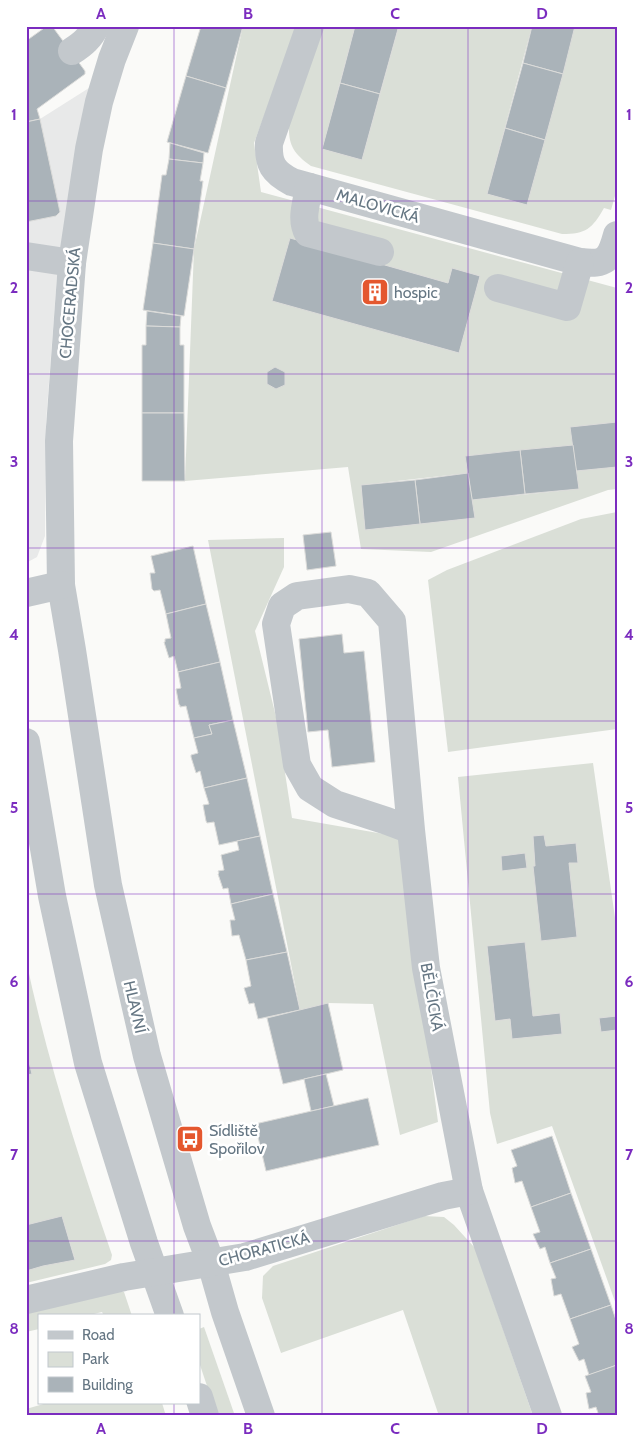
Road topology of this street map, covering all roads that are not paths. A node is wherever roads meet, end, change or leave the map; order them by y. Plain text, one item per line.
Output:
1 (96, 26) edge
2 (125, 26) edge
3 (310, 26) edge
4 (72, 51) dead end
5 (310, 187) junction
6 (617, 235) edge
7 (380, 252) dead end
8 (26, 256) edge
9 (580, 262) junction
10 (72, 263) junction
11 (498, 288) dead end
12 (61, 585) junction
13 (26, 593) edge
14 (26, 742) edge
15 (411, 830) junction
16 (469, 1191) junction
17 (211, 1263) junction
18 (154, 1272) junction
19 (26, 1300) edge
20 (169, 1314) edge
21 (200, 1400) edge
22 (205, 1416) edge
23 (261, 1416) edge
24 (548, 1416) edge

1 - 4 street
2 - 10 street, CHOCERADSKÁ
3 - 5 street, MALOVICKÁ
5 - 7 street
5 - 9 street, MALOVICKÁ
6 - 9 street, MALOVICKÁ
8 - 10 street
9 - 11 street
10 - 12 street, CHOCERADSKÁ
12 - 13 street
12 - 17 street, HLAVNÍ
14 - 18 street
15 - 15 street, BĚLČICKÁ
15 - 16 street, BĚLČICKÁ
16 - 17 street, CHORATICKÁ
16 - 24 street, BĚLČICKÁ
17 - 18 street, CHORATICKÁ
17 - 23 street, HLAVNÍ
18 - 19 street, CHORATICKÁ
18 - 20 street
21 - 22 street

